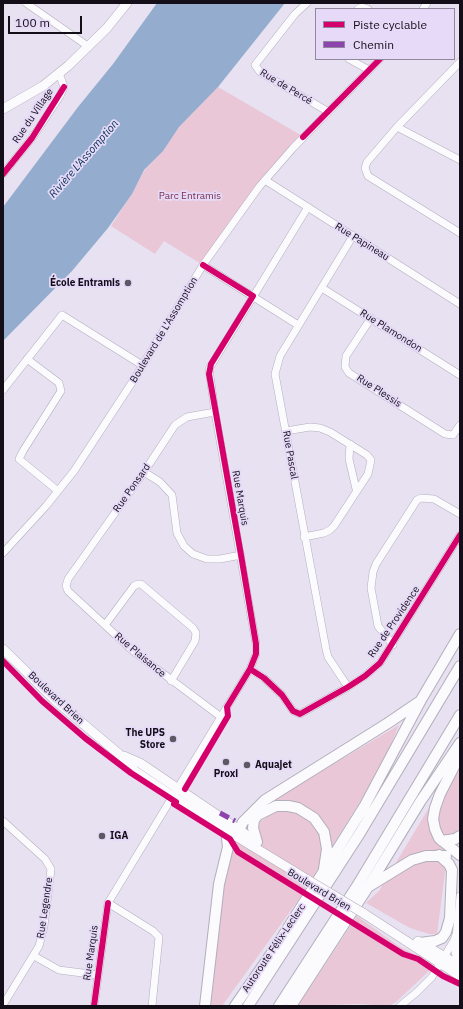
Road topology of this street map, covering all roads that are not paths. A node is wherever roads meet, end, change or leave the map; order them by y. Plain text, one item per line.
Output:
1 (127, 3) edge
2 (306, 3) edge
3 (31, 4) edge
4 (89, 47) junction
5 (351, 60) edge
6 (379, 60) edge
7 (460, 62) edge
8 (369, 70) junction
9 (59, 73) junction
10 (3, 109) edge
11 (328, 111) junction
12 (397, 127) junction
13 (460, 160) edge
14 (3, 174) edge
15 (265, 180) junction
16 (308, 208) junction
17 (460, 233) edge
18 (353, 236) junction
19 (203, 265) junction
20 (322, 288) junction
21 (253, 296) junction
22 (460, 303) edge
23 (371, 318) junction
24 (298, 325) junction
25 (27, 359) junction
26 (142, 365) junction
27 (460, 375) edge
28 (3, 390) edge
29 (215, 412) junction
30 (460, 425) edge
31 (286, 431) junction
32 (350, 444) junction
33 (144, 472) junction
34 (356, 489) junction
35 (58, 490) junction
36 (460, 514) edge
37 (460, 535) edge
38 (304, 537) junction
39 (3, 553) edge
40 (241, 555) junction
41 (66, 586) joint
42 (105, 625) junction
43 (460, 634) edge
44 (393, 645) junction
45 (3, 649) edge
46 (460, 666) edge
47 (250, 669) junction
48 (171, 681) junction
49 (348, 687) junction
50 (421, 700) junction
51 (460, 715) edge
52 (221, 717) junction
53 (460, 743) edge
54 (460, 756) edge
55 (175, 792) junction
56 (3, 821) edge
57 (226, 830) junction
58 (237, 833) junction
59 (460, 836) edge
60 (442, 841) junction
61 (257, 842) junction
62 (439, 856) junction
63 (460, 856) edge
64 (323, 875) junction
65 (309, 877) junction
66 (368, 887) junction
67 (460, 896) edge
68 (108, 903) junction
69 (364, 911) junction
70 (456, 937) junction
71 (420, 943) junction
72 (34, 956) junction
73 (443, 960) junction
74 (460, 965) edge
75 (98, 975) junction
76 (460, 976) edge
77 (5, 1005) edge
78 (94, 1006) edge
79 (152, 1006) edge
80 (205, 1006) edge
81 (235, 1006) edge
82 (248, 1006) edge
83 (279, 1006) edge
84 (291, 1006) edge
85 (400, 1006) edge

1 - 4 main road
2 - 11 street, Rue de Percé
3 - 4 street
4 - 9 main road
5 - 8 street
6 - 8 street, Boulevard de L'Assomption
7 - 12 street
8 - 11 street, Boulevard de L'Assomption
9 - 10 main road
9 - 14 street, Rue du Village
11 - 15 street, Boulevard de L'Assomption
12 - 13 street
12 - 17 street
15 - 16 street, Rue Papineau
15 - 19 street, Boulevard de L'Assomption
16 - 18 street, Rue Papineau
16 - 21 street, Rue Marquis
18 - 20 street, Rue Pascal
18 - 22 street, Rue Papineau
19 - 21 street
19 - 26 street, Boulevard de L'Assomption
20 - 23 street, Rue Plamondon
20 - 24 street, Rue Pascal
21 - 24 street
21 - 29 street, Rue Marquis
23 - 27 street, Rue Plamondon
23 - 30 street, Rue Plessis
24 - 31 street, Rue Pascal
25 - 26 street
25 - 28 street
25 - 35 street
26 - 35 street, Boulevard de L'Assomption
29 - 33 street, Rue Ponsard
29 - 40 street, Rue Marquis
31 - 32 street
31 - 38 street, Rue Pascal
32 - 34 street
32 - 34 street
33 - 40 street
33 - 41 street, Rue Ponsard
34 - 38 street
35 - 39 street, Boulevard de L'Assomption
36 - 44 street
37 - 44 street, Rue de Providence
38 - 49 street, Rue Pascal
40 - 47 street, Rue Marquis
41 - 42 street, Rue Plaisance
42 - 48 street, Rue Plaisance
42 - 48 street
43 - 50 highway
44 - 49 street, Rue de Providence
45 - 55 main road, Boulevard Brien
46 - 82 highway, Autoroute Félix-Leclerc
47 - 49 street, Rue de Providence
47 - 52 street, Rue Marquis
48 - 52 street, Rue Plaisance
50 - 58 highway
50 - 64 highway
51 - 83 highway
52 - 55 street, Rue Marquis
53 - 66 highway
54 - 60 highway
55 - 57 main road, Boulevard Brien
55 - 58 main road, Boulevard Brien
55 - 68 street, Rue Marquis
56 - 72 street, Rue Legendre
57 - 58 main road, Boulevard Brien
57 - 80 highway
58 - 61 main road, Boulevard Brien
58 - 65 main road, Boulevard Brien
59 - 60 highway
60 - 63 highway
61 - 64 highway
61 - 65 main road, Boulevard Brien
62 - 63 highway
62 - 66 highway
62 - 71 highway
64 - 81 highway
65 - 69 main road, Boulevard Brien
66 - 84 highway
67 - 70 street
68 - 75 street, Rue Marquis
68 - 79 street
69 - 71 main road, Boulevard Brien
69 - 73 main road, Boulevard Brien
70 - 73 street
70 - 74 main road
71 - 73 main road, Boulevard Brien
72 - 75 street
72 - 77 street, Rue Legendre
73 - 74 main road, Boulevard Brien
73 - 76 main road, Boulevard Brien
73 - 85 street
75 - 78 street, Rue Marquis

